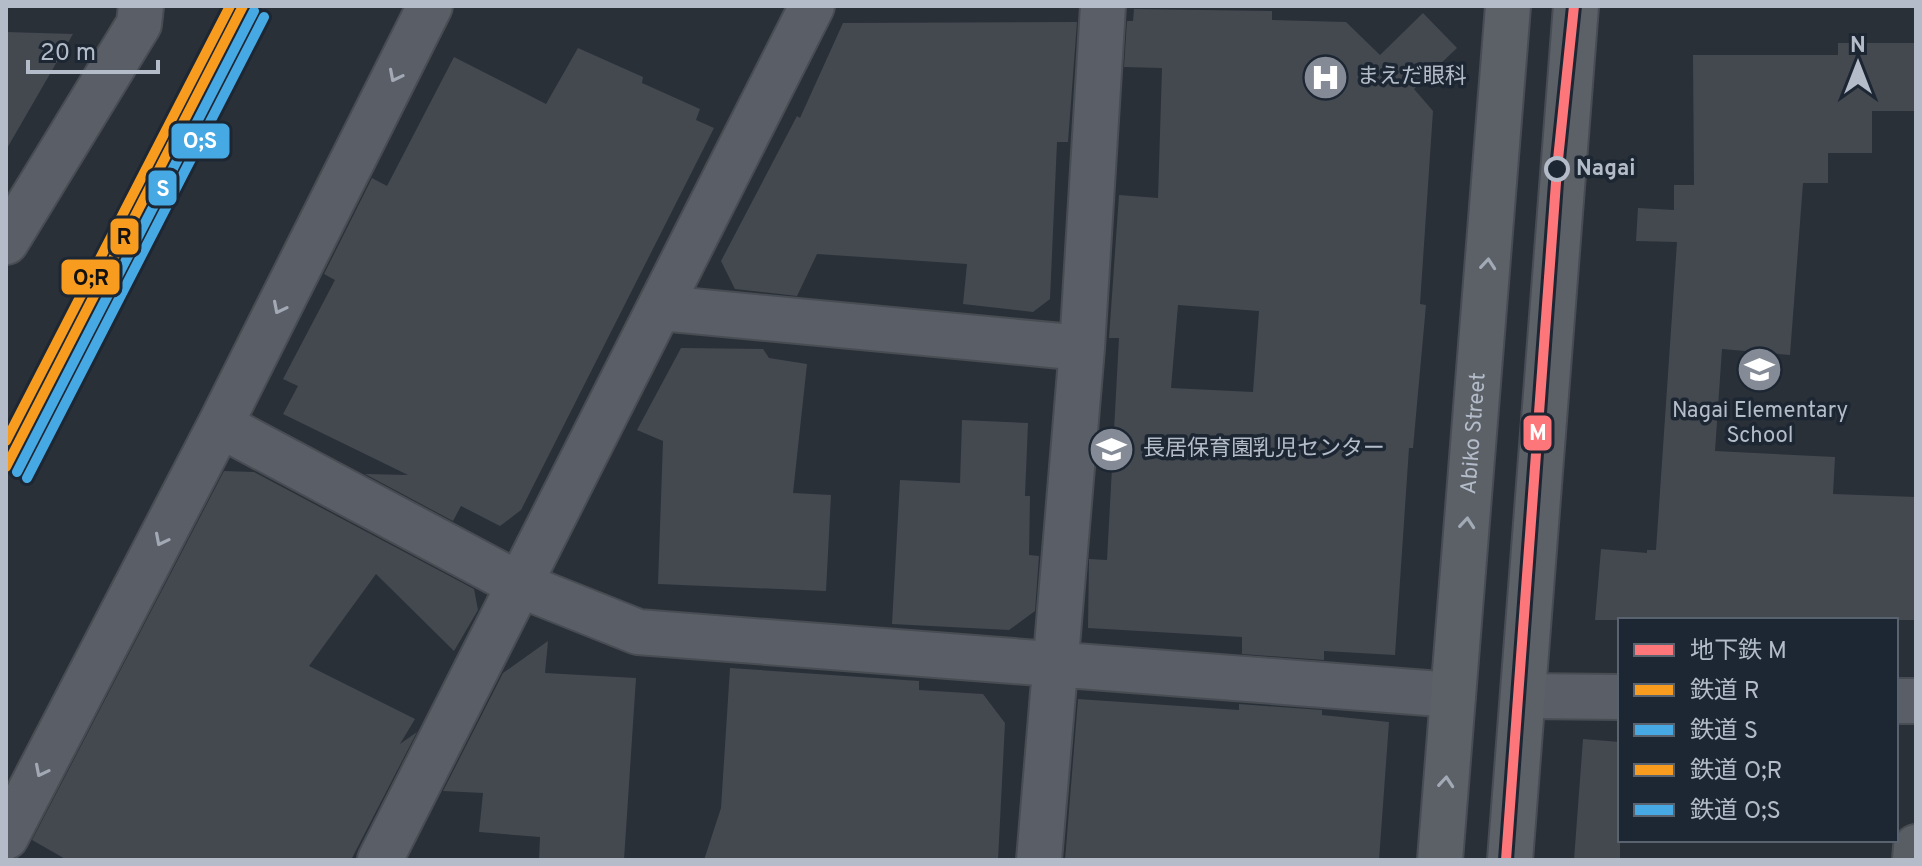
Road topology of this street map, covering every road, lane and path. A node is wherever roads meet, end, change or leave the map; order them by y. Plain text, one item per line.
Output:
1 (141, 6) edge
2 (430, 6) edge
3 (812, 6) edge
4 (1103, 6) edge
5 (1508, 6) edge
6 (1576, 6) edge
7 (6, 242) edge
8 (661, 308) junction
9 (1082, 348) junction
10 (220, 425) junction
11 (520, 585) junction
12 (1053, 664) junction
13 (1453, 695) junction
14 (1523, 696) junction
15 (1618, 697) edge
16 (6, 837) edge
17 (1916, 847) edge
18 (380, 860) edge
19 (1039, 860) edge
20 (1440, 860) edge
21 (1510, 860) edge
22 (1915, 860) edge

1 - 7 street
2 -> 10 street
3 - 8 street
4 - 9 street
13 -> 5 main road, Abiko Street
6 - 14 main road
8 - 9 street
8 - 11 street
9 - 12 street
10 - 11 street
10 -> 16 street
11 - 12 street
11 - 18 street
12 - 13 street
12 - 19 street
20 -> 13 main road, Abiko Street
14 - 15 street
14 - 21 main road
17 - 22 street

